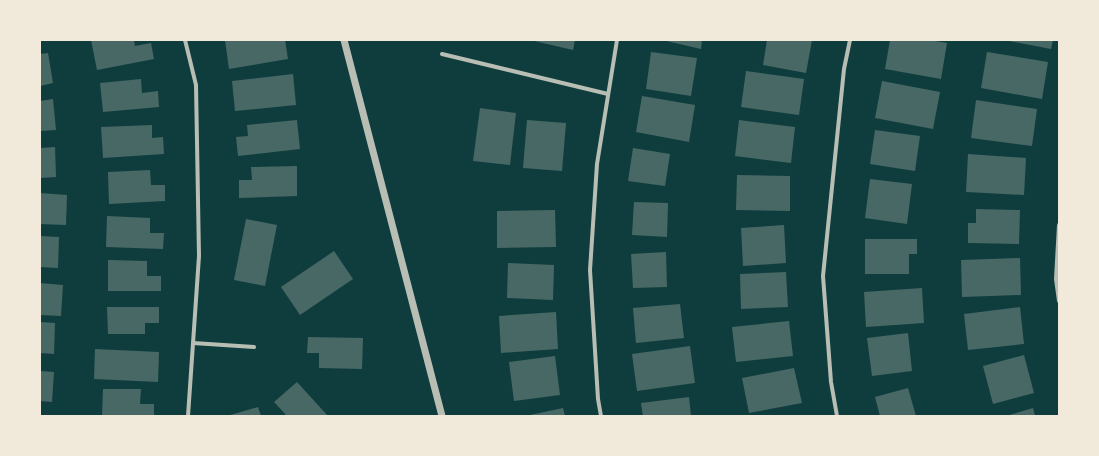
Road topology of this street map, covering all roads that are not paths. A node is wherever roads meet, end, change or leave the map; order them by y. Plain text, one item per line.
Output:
1 (185, 40) edge
2 (344, 40) edge
3 (617, 40) edge
4 (850, 40) edge
5 (442, 54) dead end
6 (608, 94) junction
7 (1059, 225) edge
8 (1059, 301) edge
9 (193, 343) junction
10 (254, 347) dead end
11 (188, 416) edge
12 (442, 416) edge
13 (602, 416) edge
14 (838, 416) edge

1 - 9 street
2 - 12 street
3 - 6 street
4 - 14 street
5 - 6 street
6 - 13 street
7 - 8 street
9 - 10 street
9 - 11 street

